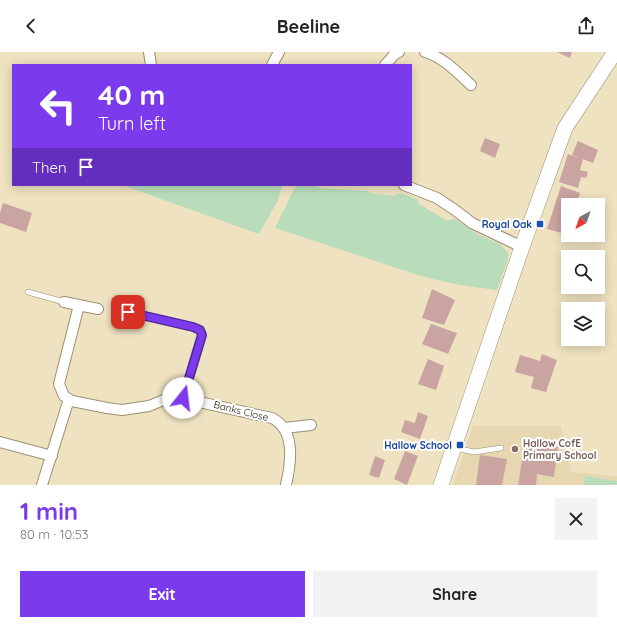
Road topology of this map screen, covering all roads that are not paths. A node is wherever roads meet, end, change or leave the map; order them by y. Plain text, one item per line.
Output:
1 (149, 52) edge
2 (279, 52) edge
3 (399, 52) edge
4 (425, 52) edge
5 (615, 52) edge
6 (151, 64) edge
7 (273, 64) edge
8 (386, 64) edge
9 (471, 85) dead end
10 (407, 186) edge
11 (522, 247) junction
12 (28, 292) dead end
13 (64, 302) joint
14 (79, 305) junction
15 (98, 309) dead end
16 (128, 312) dead end
17 (69, 398) junction
18 (183, 398) junction
19 (311, 425) dead end
20 (284, 428) junction
21 (0, 442) edge
22 (453, 448) junction
23 (501, 448) dead end
24 (52, 456) junction
25 (42, 485) edge
26 (286, 485) edge
27 (440, 485) edge

1 - 6 street
2 - 7 street
3 - 8 street
4 - 9 street
5 - 11 main road
10 - 11 street
11 - 22 main road
12 - 13 lane
13 - 14 street
14 - 15 street
14 - 17 street
16 - 18 lane
17 - 18 street, Banks Close
17 - 24 street
18 - 20 street, Banks Close
19 - 20 street
20 - 26 street
21 - 24 street
22 - 23 lane
22 - 27 main road
24 - 25 street

